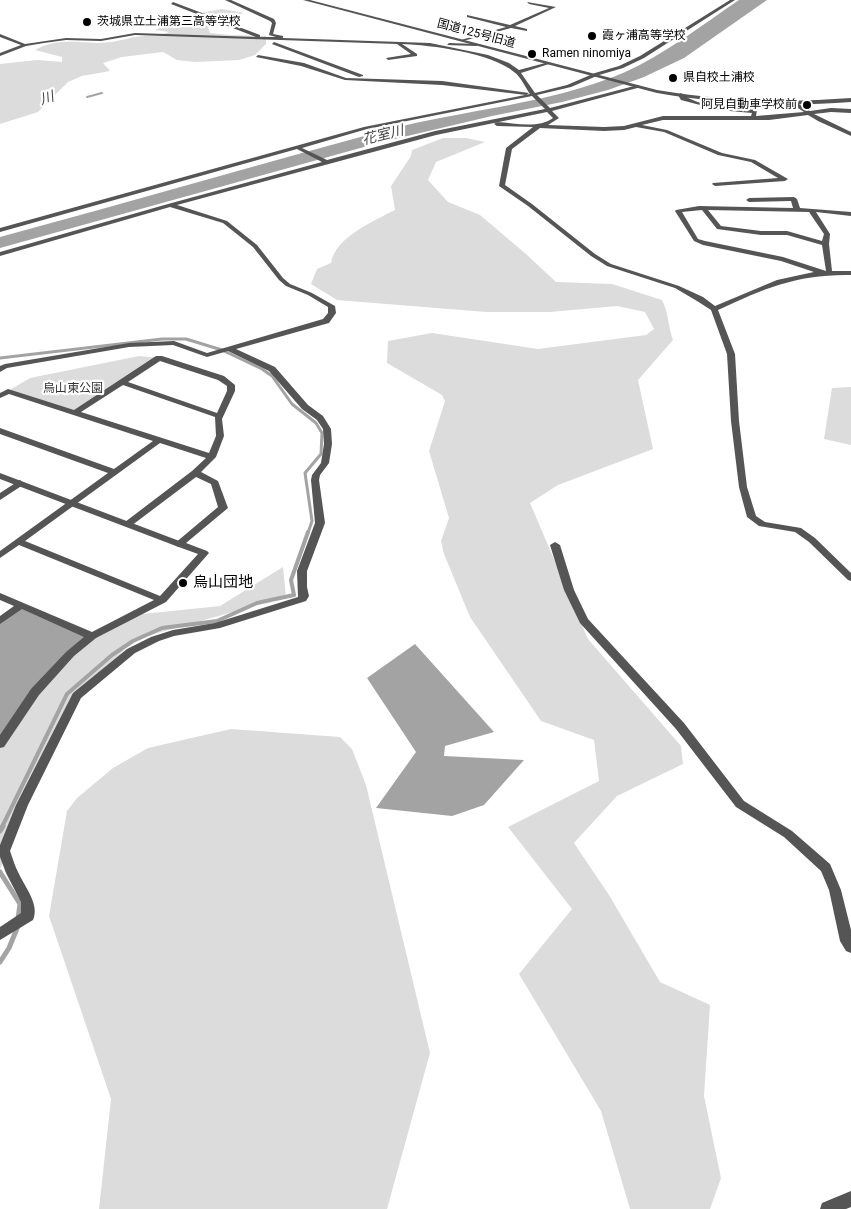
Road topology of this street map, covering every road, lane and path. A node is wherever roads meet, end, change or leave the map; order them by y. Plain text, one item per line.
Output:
1 (227, 0) edge
2 (305, 0) edge
3 (733, 0) edge
4 (176, 3) edge
5 (528, 3) dead end
6 (469, 16) dead end
7 (514, 27) junction
8 (525, 30) dead end
9 (0, 35) edge
10 (299, 40) junction
11 (459, 40) junction
12 (267, 42) junction
13 (274, 43) junction
14 (400, 43) junction
15 (423, 44) junction
16 (442, 44) junction
17 (25, 45) junction
18 (476, 45) junction
19 (262, 52) dead end
20 (0, 55) edge
21 (388, 59) dead end
22 (547, 63) junction
23 (518, 72) junction
24 (596, 76) junction
25 (369, 79) junction
26 (638, 87) junction
27 (534, 95) junction
28 (681, 95) junction
29 (851, 100) edge
30 (794, 103) junction
31 (547, 109) junction
32 (851, 111) edge
33 (809, 112) junction
34 (753, 118) junction
35 (476, 124) junction
36 (540, 125) junction
37 (635, 126) junction
38 (851, 134) edge
39 (296, 147) junction
40 (326, 162) junction
41 (715, 184) dead end
42 (749, 200) dead end
43 (170, 205) junction
44 (704, 208) junction
45 (797, 210) junction
46 (811, 210) junction
47 (850, 214) edge
48 (0, 230) edge
49 (824, 243) junction
50 (0, 254) edge
51 (821, 272) junction
52 (829, 272) junction
53 (851, 272) edge
54 (714, 309) junction
55 (229, 349) junction
56 (0, 370) edge
57 (122, 382) junction
58 (0, 396) edge
59 (76, 412) junction
60 (219, 416) junction
61 (0, 431) edge
62 (159, 440) junction
63 (212, 457) junction
64 (115, 472) junction
65 (195, 473) junction
66 (0, 476) edge
67 (20, 483) junction
68 (0, 497) edge
69 (72, 503) junction
70 (128, 524) junction
71 (19, 542) junction
72 (179, 544) junction
73 (555, 545) dead end
74 (0, 555) edge
75 (851, 578) edge
76 (0, 596) edge
77 (162, 600) junction
78 (21, 605) junction
79 (0, 621) edge
80 (92, 636) junction
81 (0, 744) edge
82 (0, 934) edge
83 (851, 947) edge
84 (851, 1198) edge
85 (828, 1209) edge

1 - 10 street
2 - 11 street, 国道125号旧道
3 - 24 street
4 - 12 street
5 - 7 street
6 - 7 street
7 - 8 street
7 - 11 street
9 - 17 street
10 - 12 street
10 - 13 street
10 - 14 street
11 - 16 street
11 - 18 street, 国道125号旧道
12 - 13 street
12 - 17 street
13 - 25 street
14 - 15 street
14 - 21 street
15 - 16 street
15 - 23 street
16 - 18 street
17 - 20 street
18 - 22 street, 国道125号旧道
19 - 25 street
22 - 23 street
22 - 24 street, 国道125号旧道
23 - 27 street
24 - 26 street, 国道125号旧道
24 - 27 street
25 - 27 street
26 - 28 street, 国道125号旧道
26 - 31 street
27 - 31 street
27 - 39 street
28 - 30 street, 国道125号旧道
28 - 34 street
29 - 30 street, 国道125号旧道
30 - 33 street
31 - 35 street
31 - 36 street
32 - 33 street
33 - 34 street
33 - 38 street
34 - 37 street
35 - 36 street
35 - 40 street
36 - 37 street
36 - 54 street
37 - 41 street
39 - 40 street
39 - 48 street
40 - 43 street
42 - 45 street
43 - 50 street
43 - 55 street
44 - 45 street
44 - 49 street
44 - 51 street
45 - 46 street
46 - 47 street
46 - 49 street
49 - 52 street
51 - 52 street
51 - 54 street
52 - 53 street
54 - 75 street
55 - 56 street
55 - 82 street
57 - 59 street
57 - 60 street
57 - 60 street
58 - 59 street
59 - 62 street
60 - 63 street
61 - 64 street
62 - 63 street
62 - 64 street
63 - 65 street
64 - 69 street
65 - 70 street
65 - 72 street
66 - 67 street
67 - 68 street
67 - 69 street
69 - 70 street
69 - 71 street
70 - 72 street
71 - 74 street
71 - 77 street
72 - 77 street
73 - 83 street
76 - 78 street
77 - 80 street
78 - 79 street
78 - 80 street
80 - 81 street
84 - 85 street

